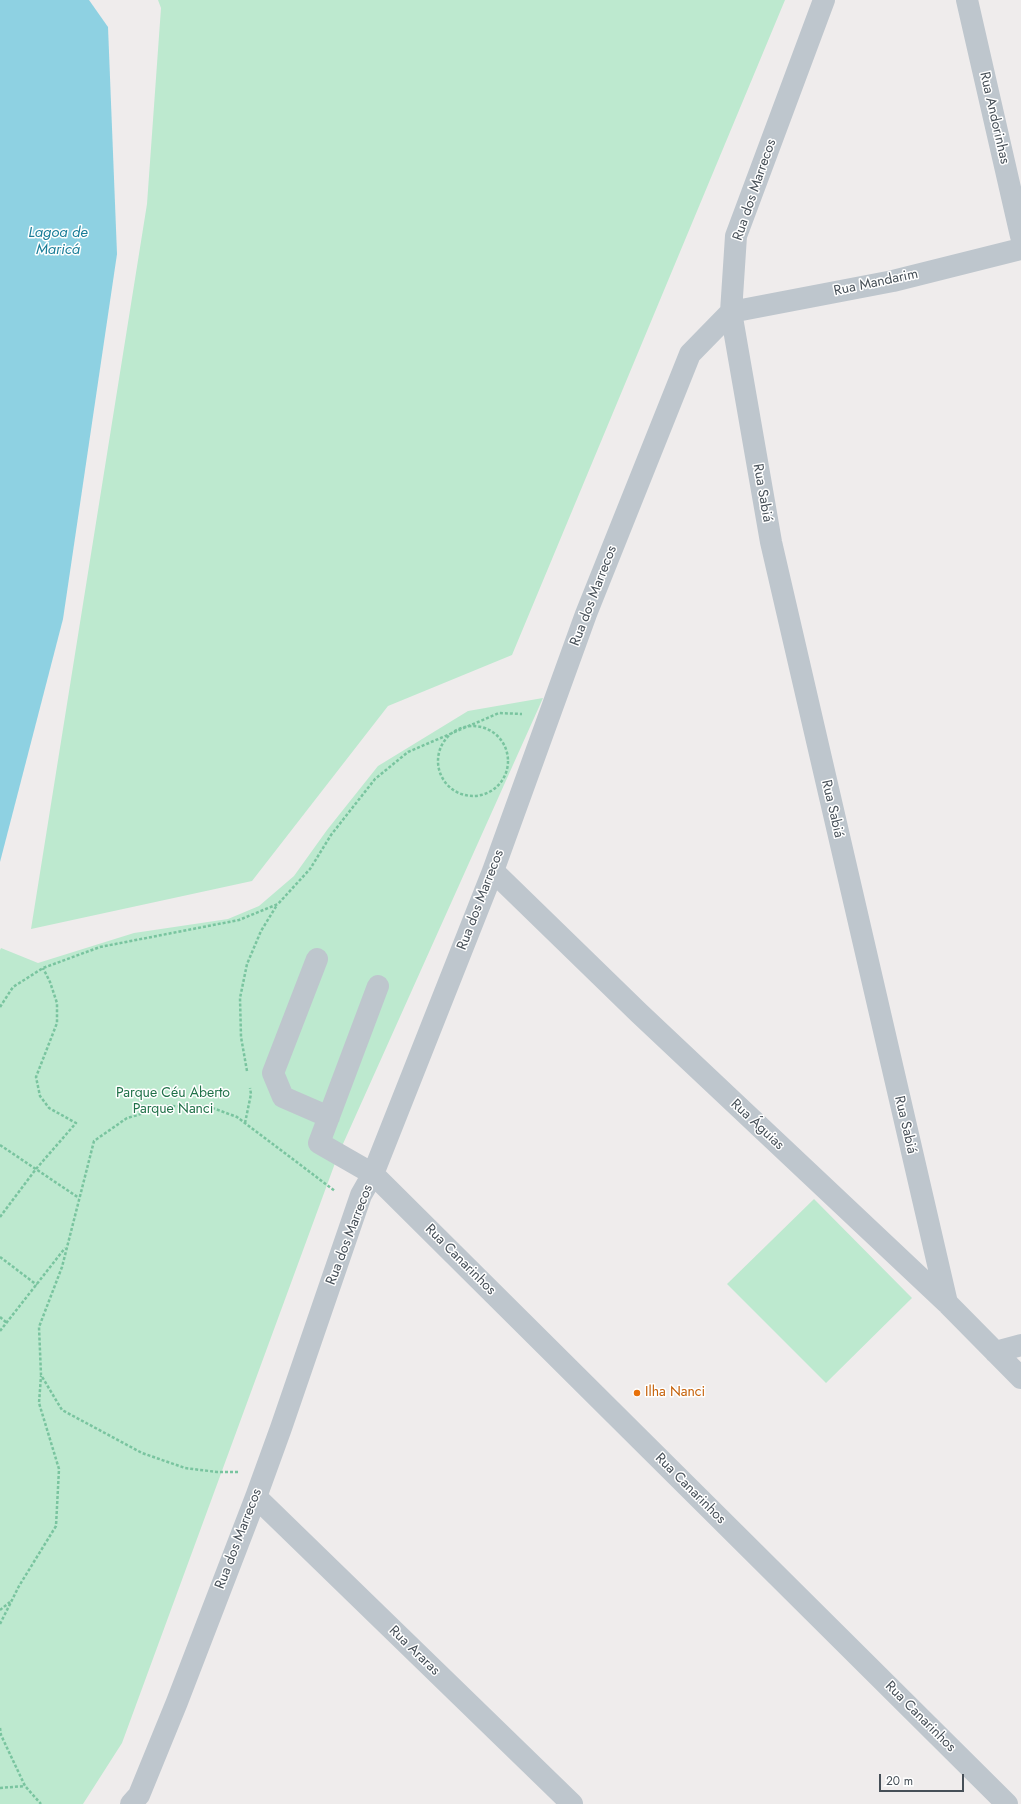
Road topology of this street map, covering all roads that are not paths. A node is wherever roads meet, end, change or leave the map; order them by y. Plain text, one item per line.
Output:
1 (824, 0) edge
2 (967, 0) edge
3 (1021, 236) edge
4 (1021, 249) edge
5 (730, 312) junction
6 (493, 871) junction
7 (318, 959) dead end
8 (378, 986) dead end
9 (329, 1117) junction
10 (374, 1174) junction
11 (947, 1303) junction
12 (1021, 1346) edge
13 (995, 1352) junction
14 (1021, 1378) edge
15 (256, 1497) junction
16 (139, 1801) edge
17 (572, 1804) edge
18 (1007, 1804) edge

1 - 5 street, Rua dos Marrecos
2 - 3 street, Rua Andorinhas
4 - 5 street, Rua Mandarim
5 - 6 street, Rua dos Marrecos
5 - 11 street, Rua Sabiá
6 - 10 street, Rua dos Marrecos
6 - 11 street, Rua Águias
7 - 9 street
8 - 9 street
9 - 10 street, Rua Canarinhos
10 - 15 street, Rua dos Marrecos
10 - 18 street, Rua Canarinhos
11 - 13 street, Rua Águias
12 - 13 street
13 - 14 street, Rua Águias
15 - 16 street, Rua dos Marrecos
15 - 17 street, Rua Araras

